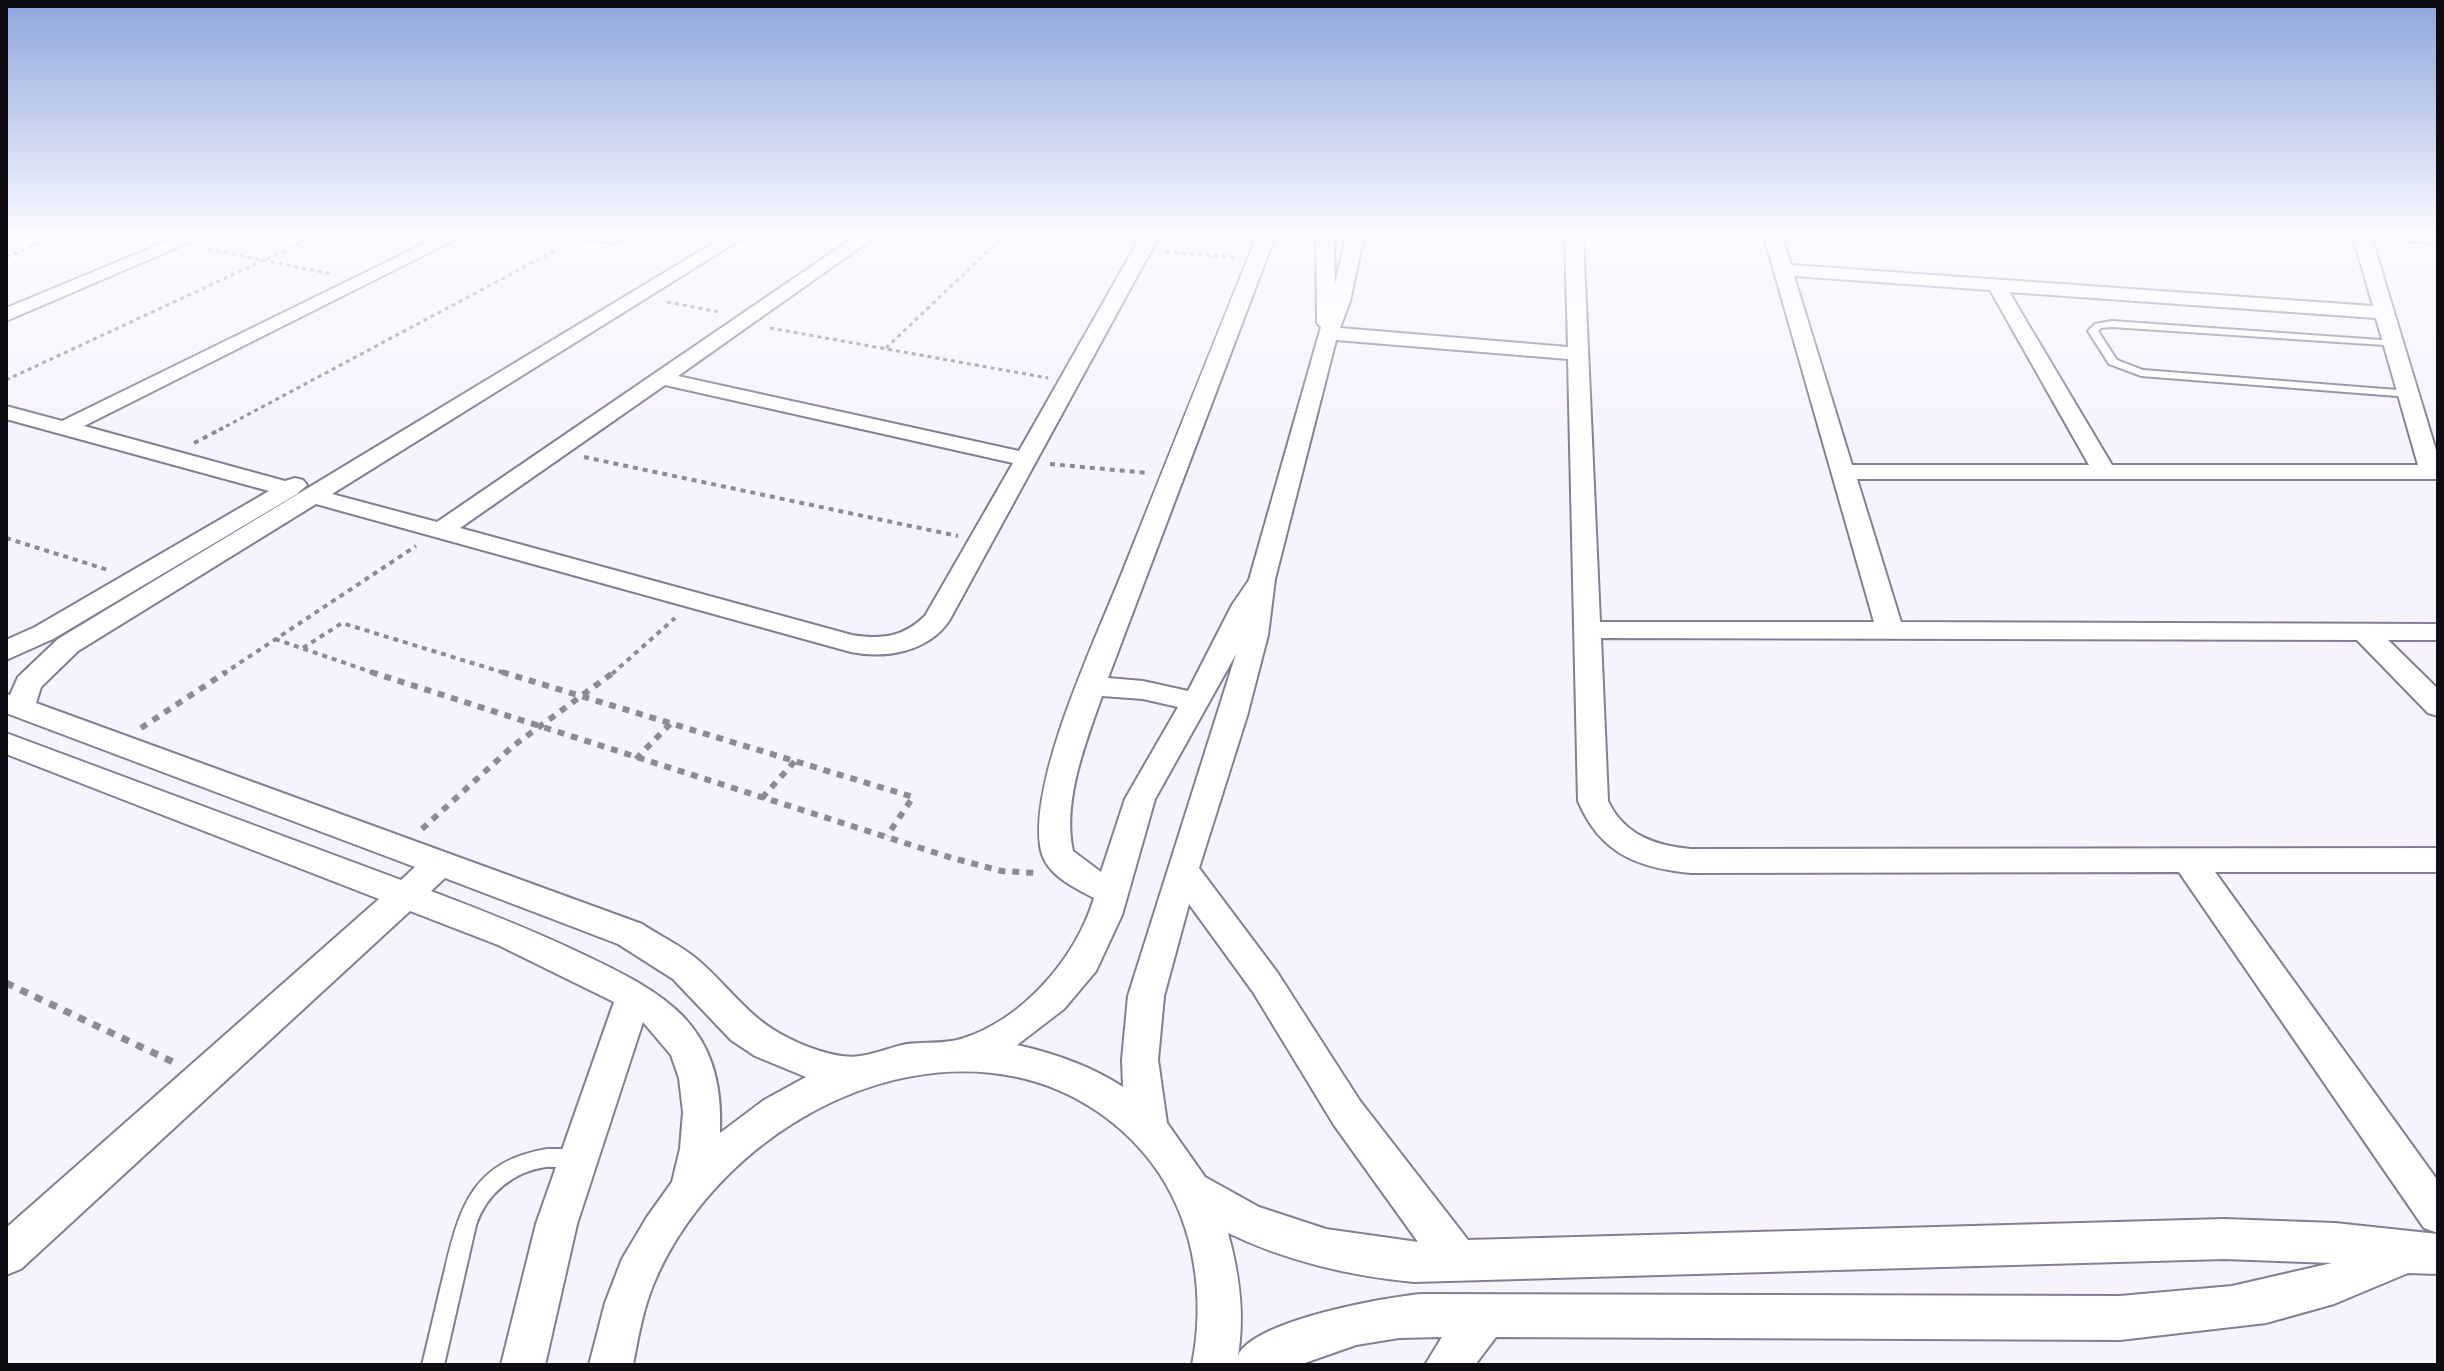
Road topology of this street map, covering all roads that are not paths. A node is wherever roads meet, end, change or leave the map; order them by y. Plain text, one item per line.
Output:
1 (42, 300) edge
2 (324, 300) edge
3 (604, 300) edge
4 (632, 300) edge
5 (774, 300) edge
6 (1113, 300) edge
7 (1241, 300) edge
8 (1327, 300) edge
9 (1341, 300) edge
10 (1576, 300) edge
11 (1792, 300) edge
12 (2005, 300) edge
13 (2204, 300) edge
14 (2381, 300) edge
15 (2385, 313) junction
16 (6, 315) edge
17 (1328, 333) junction
18 (2395, 344) junction
19 (1577, 354) junction
20 (661, 378) junction
21 (2410, 394) junction
22 (6, 412) edge
23 (64, 428) junction
24 (1025, 460) junction
25 (1843, 472) junction
26 (2435, 472) edge
27 (2105, 473) junction
28 (289, 489) junction
29 (314, 496) junction
30 (441, 530) junction
31 (1262, 579) junction
32 (75, 628) junction
33 (1586, 630) junction
34 (1890, 630) junction
35 (2364, 632) junction
36 (2438, 632) edge
37 (6, 651) edge
38 (1092, 686) junction
39 (1196, 702) junction
40 (13, 705) edge
41 (2438, 706) edge
42 (6, 743) edge
43 (2188, 860) junction
44 (2438, 860) edge
45 (440, 864) junction
46 (1182, 870) junction
47 (1111, 892) junction
48 (404, 894) junction
49 (634, 996) junction
50 (964, 1054) junction
51 (857, 1073) junction
52 (1149, 1129) junction
53 (577, 1160) junction
54 (691, 1188) junction
55 (1193, 1191) junction
56 (2438, 1214) edge
57 (2422, 1254) edge
58 (6, 1255) edge
59 (1457, 1260) junction
60 (1486, 1315) junction
61 (433, 1365) edge
62 (523, 1365) edge
63 (611, 1365) edge
64 (1214, 1365) edge
65 (1256, 1365) edge
66 (1447, 1365) edge

1 - 16 street
2 - 23 street
3 - 28 street
4 - 29 street
5 - 20 street
6 - 24 street
7 - 38 street
8 - 17 street
9 - 17 street
10 - 19 street
11 - 25 street
12 - 27 street
13 - 15 street
14 - 15 street
15 - 18 street
17 - 19 street
17 - 31 street
18 - 21 street
18 - 21 lane
19 - 33 street
20 - 24 street
20 - 30 street
21 - 26 street
22 - 23 street
23 - 28 street
24 - 30 street
25 - 27 street
25 - 34 street
26 - 27 street
28 - 32 street
29 - 30 street
29 - 32 street
31 - 39 street
31 - 46 street
32 - 37 street
32 - 40 street
33 - 34 street
33 - 43 street
34 - 35 street
35 - 36 street
35 - 41 street
38 - 39 street
38 - 47 street
39 - 47 street
40 - 45 street
42 - 48 street
43 - 44 street
43 - 56 street
45 - 48 street
45 - 51 street
46 - 52 street
46 - 59 street
47 - 50 street
48 - 49 street
48 - 58 street
49 - 53 street
49 - 54 street
50 - 51 street
50 - 52 street
51 - 54 street
52 - 55 street
53 - 61 lane
53 - 62 street
54 - 63 street
55 - 59 street
55 - 64 street
57 - 59 street
57 - 60 street
60 - 65 street
60 - 66 street

